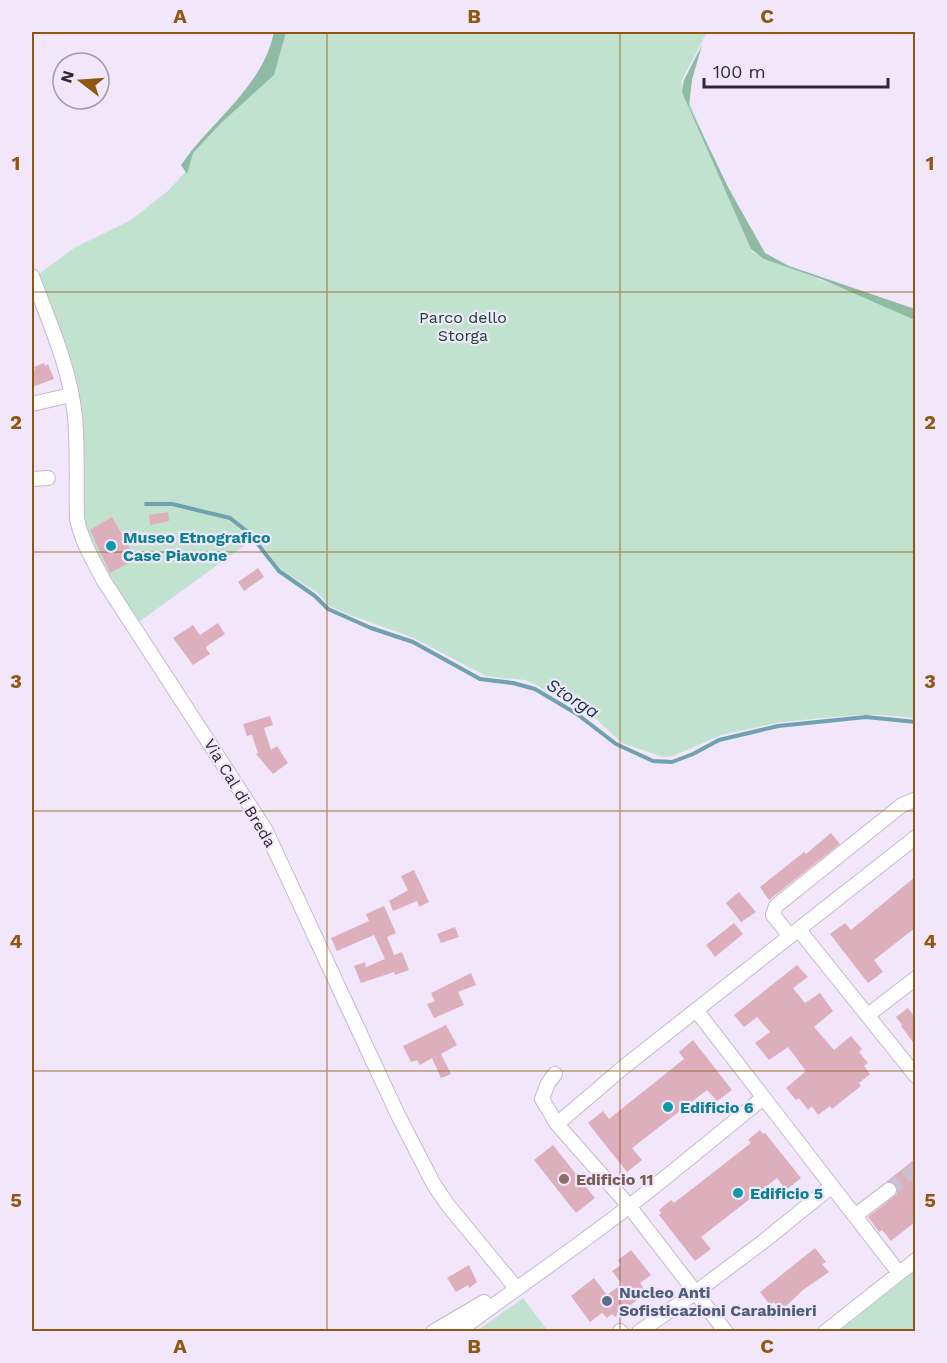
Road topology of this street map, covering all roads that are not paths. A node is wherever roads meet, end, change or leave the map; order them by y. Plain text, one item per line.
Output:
1 (32, 276) edge
2 (71, 395) junction
3 (32, 404) edge
4 (48, 478) dead end
5 (32, 480) edge
6 (915, 799) edge
7 (915, 837) edge
8 (794, 933) junction
9 (915, 978) edge
10 (696, 1010) junction
11 (868, 1016) junction
12 (555, 1074) dead end
13 (915, 1076) edge
14 (763, 1098) junction
15 (557, 1124) junction
16 (832, 1186) junction
17 (890, 1190) tunnel mouth
18 (629, 1206) junction
19 (856, 1215) junction
20 (915, 1260) edge
21 (899, 1273) junction
22 (514, 1290) junction
23 (696, 1293) junction
24 (433, 1332) edge
25 (457, 1332) edge
26 (639, 1332) edge
27 (726, 1332) edge
28 (825, 1332) edge

1 - 2 street, Via Cal di Breda
2 - 3 street
2 - 22 street, Via Cal di Breda
4 - 5 street
6 - 8 street
7 - 8 street
8 - 10 street
8 - 11 street
9 - 11 street
10 - 14 street
10 - 15 street
11 - 13 street
12 - 15 street
14 - 16 street
14 - 18 street
15 - 18 street
16 - 19 street
16 - 23 street
17 - 19 street
18 - 22 street
18 - 23 street
19 - 21 street
20 - 21 street
21 - 28 street
22 - 24 street
22 - 25 street
23 - 26 street
23 - 27 street

